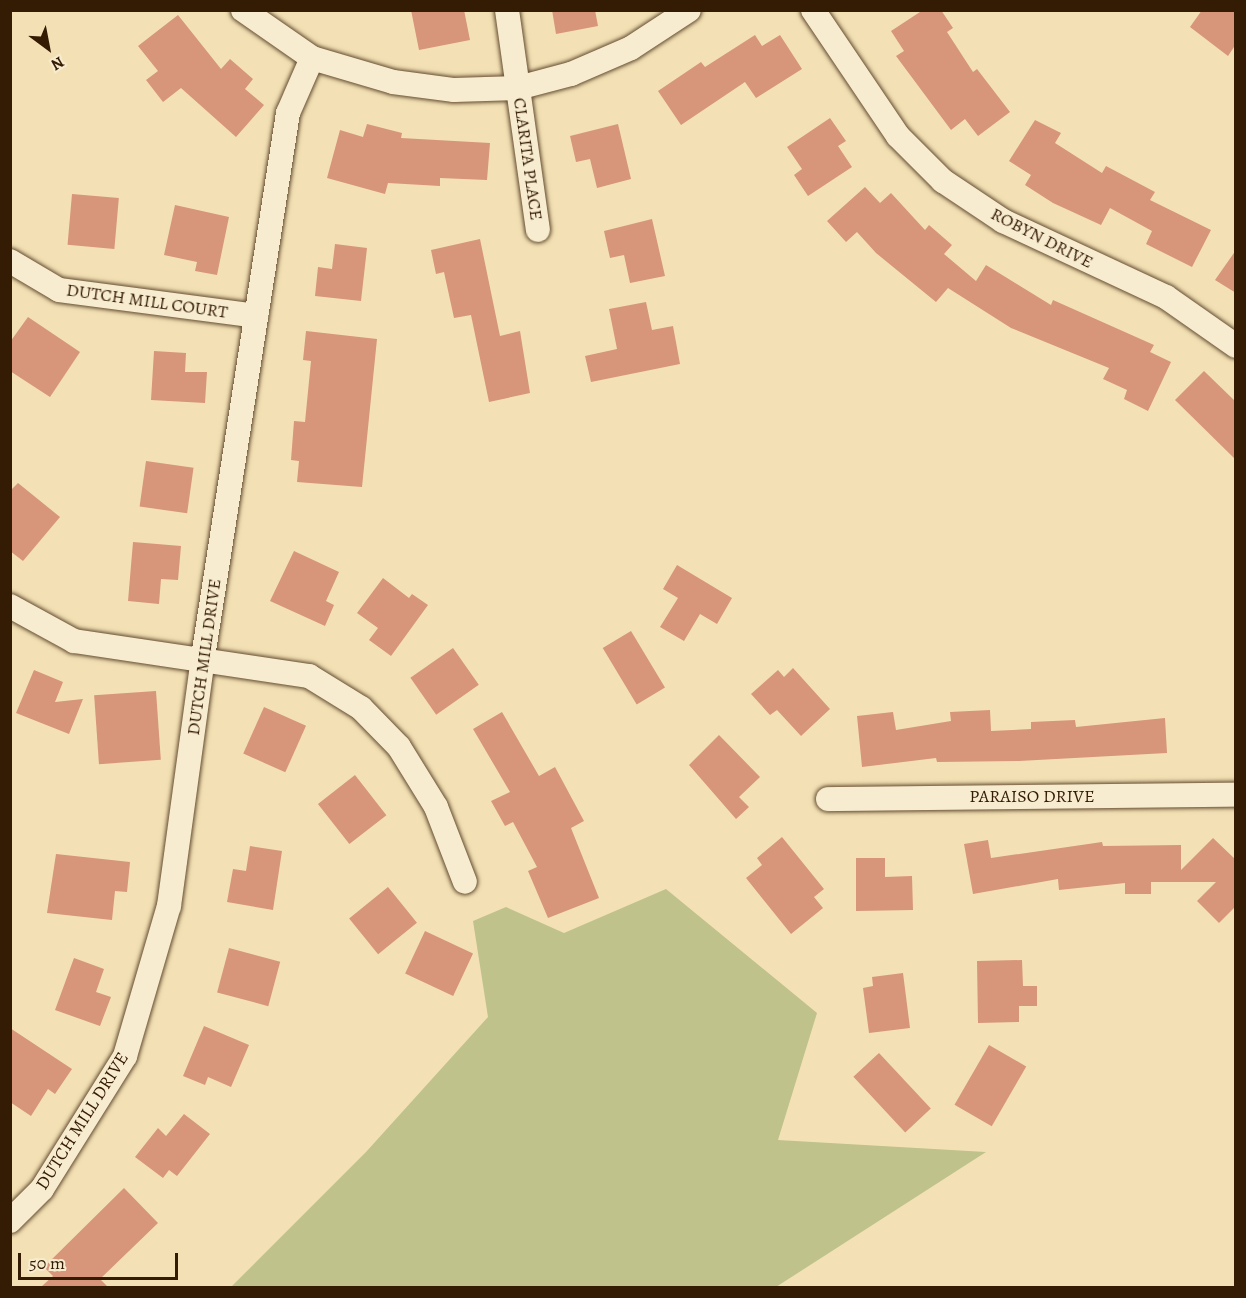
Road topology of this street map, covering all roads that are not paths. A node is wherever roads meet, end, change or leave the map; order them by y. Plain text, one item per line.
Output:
1 (243, 10) edge
2 (507, 10) edge
3 (689, 10) edge
4 (813, 10) edge
5 (312, 58) junction
6 (518, 88) junction
7 (538, 230) dead end
8 (10, 261) edge
9 (256, 316) junction
10 (1236, 346) edge
11 (10, 606) edge
12 (202, 657) junction
13 (1236, 795) edge
14 (828, 799) dead end
15 (465, 882) dead end
16 (10, 1221) edge

1 - 5 street
2 - 6 street, CLARITA PLACE
3 - 6 street
4 - 10 street, ROBYN DRIVE
5 - 6 street
5 - 9 street, DUTCH MILL DRIVE
6 - 7 street, CLARITA PLACE
8 - 9 street, DUTCH MILL COURT
9 - 12 street, DUTCH MILL DRIVE
11 - 12 street
12 - 15 street
12 - 16 street, DUTCH MILL DRIVE
13 - 14 street, PARAISO DRIVE

